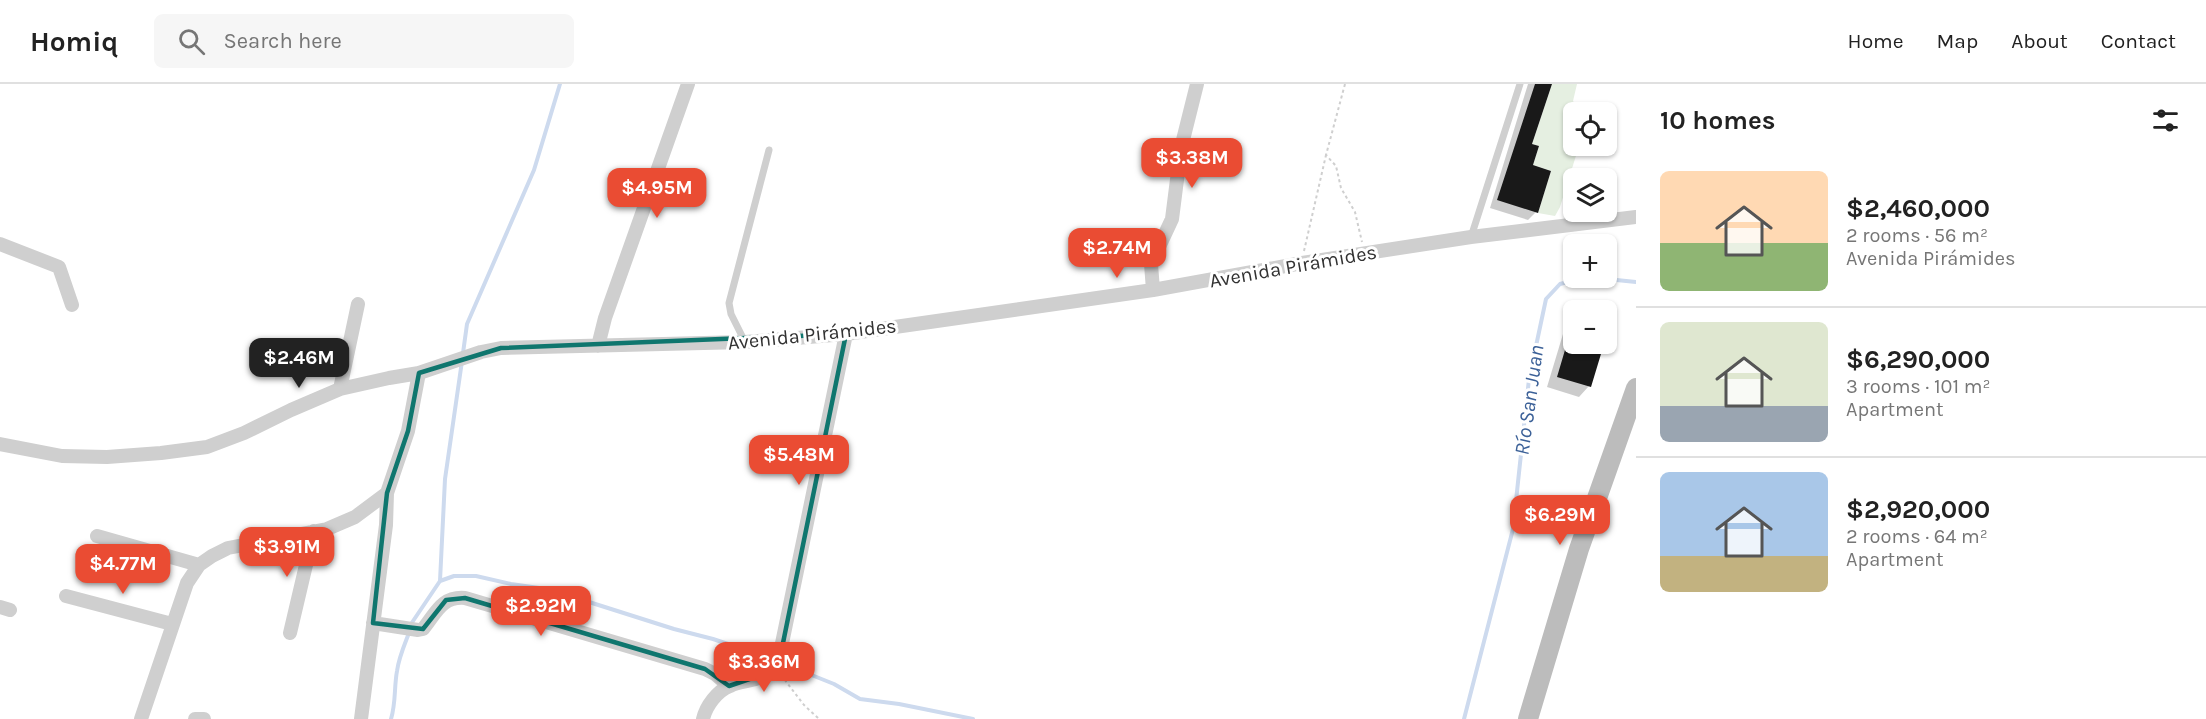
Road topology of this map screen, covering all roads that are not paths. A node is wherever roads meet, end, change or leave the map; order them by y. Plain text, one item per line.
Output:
1 (688, 84) edge
2 (1197, 84) edge
3 (1520, 84) edge
4 (769, 150) dead end
5 (1636, 217) edge
6 (1471, 237) junction
7 (0, 244) edge
8 (1153, 290) junction
9 (358, 304) dead end
10 (72, 305) dead end
11 (846, 334) junction
12 (746, 342) junction
13 (598, 346) junction
14 (419, 373) junction
15 (1636, 388) edge
16 (340, 389) junction
17 (0, 444) edge
18 (387, 493) junction
19 (314, 531) junction
20 (97, 536) dead end
21 (199, 565) junction
22 (66, 596) dead end
23 (373, 623) junction
24 (172, 624) junction
25 (290, 633) dead end
26 (729, 686) junction
27 (141, 719) edge
28 (195, 719) edge
29 (204, 719) edge
30 (361, 719) edge
31 (703, 719) edge
32 (1528, 719) edge

1 - 13 street
2 - 8 street
3 - 6 lane
4 - 12 lane
5 - 6 street, Avenida Pirámides
6 - 8 street, Avenida Pirámides
7 - 10 street
8 - 11 street, Avenida Pirámides
9 - 16 street
11 - 12 street, Avenida Pirámides
11 - 26 street
12 - 13 street, Avenida Pirámides
13 - 14 street, Avenida Pirámides
14 - 16 street, Avenida Pirámides
14 - 18 street
15 - 32 main road
16 - 17 street, Avenida Pirámides
18 - 19 street
18 - 23 street
19 - 21 street
19 - 25 street
20 - 21 street
21 - 24 street
22 - 24 street
23 - 26 street
23 - 30 street
24 - 27 street
26 - 31 street
28 - 29 street

